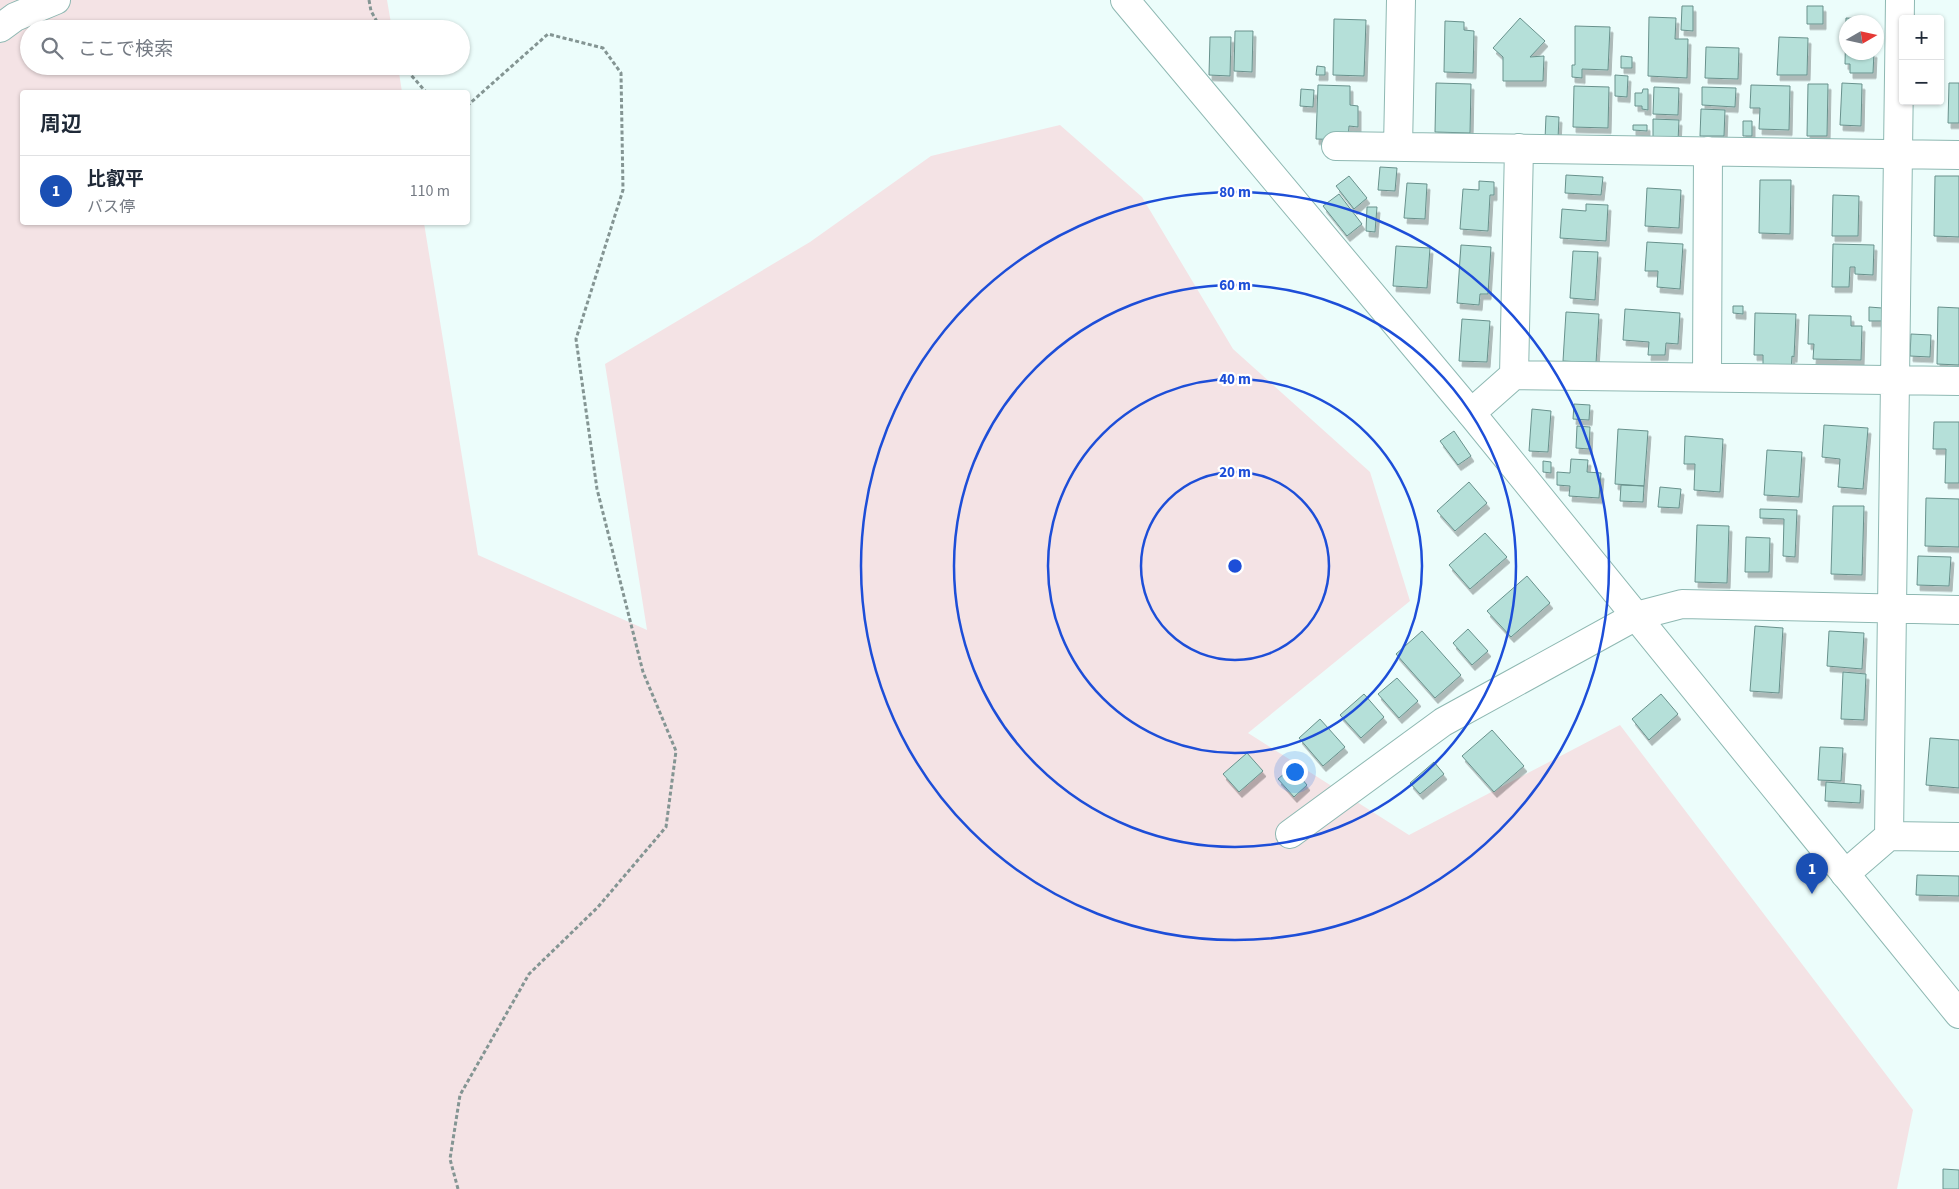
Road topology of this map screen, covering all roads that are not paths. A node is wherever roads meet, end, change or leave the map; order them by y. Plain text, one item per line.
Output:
1 (56, 0) edge
2 (1125, 0) edge
3 (1401, 0) edge
4 (1900, 0) edge
5 (0, 28) edge
6 (1336, 146) dead end
7 (1398, 147) junction
8 (1519, 148) junction
9 (1708, 151) junction
10 (1898, 154) junction
11 (1959, 155) edge
12 (1514, 375) junction
13 (1707, 377) junction
14 (1895, 380) junction
15 (1959, 381) edge
16 (1471, 413) junction
17 (1892, 609) junction
18 (1959, 610) edge
19 (1636, 616) junction
20 (1290, 834) dead end
21 (1889, 836) junction
22 (1959, 837) edge
23 (1845, 874) junction
24 (1959, 1014) edge

1 - 5 street
2 - 16 street
3 - 7 street
4 - 10 street
6 - 7 street
7 - 8 street
8 - 9 street
8 - 12 street
9 - 10 street
9 - 13 street
10 - 11 street
10 - 14 street
12 - 13 street
12 - 16 street
13 - 14 street
14 - 15 street
14 - 17 street
16 - 19 street
17 - 18 street
17 - 19 street
17 - 21 street
19 - 20 street
19 - 23 street
21 - 22 street
21 - 23 street
23 - 24 street

